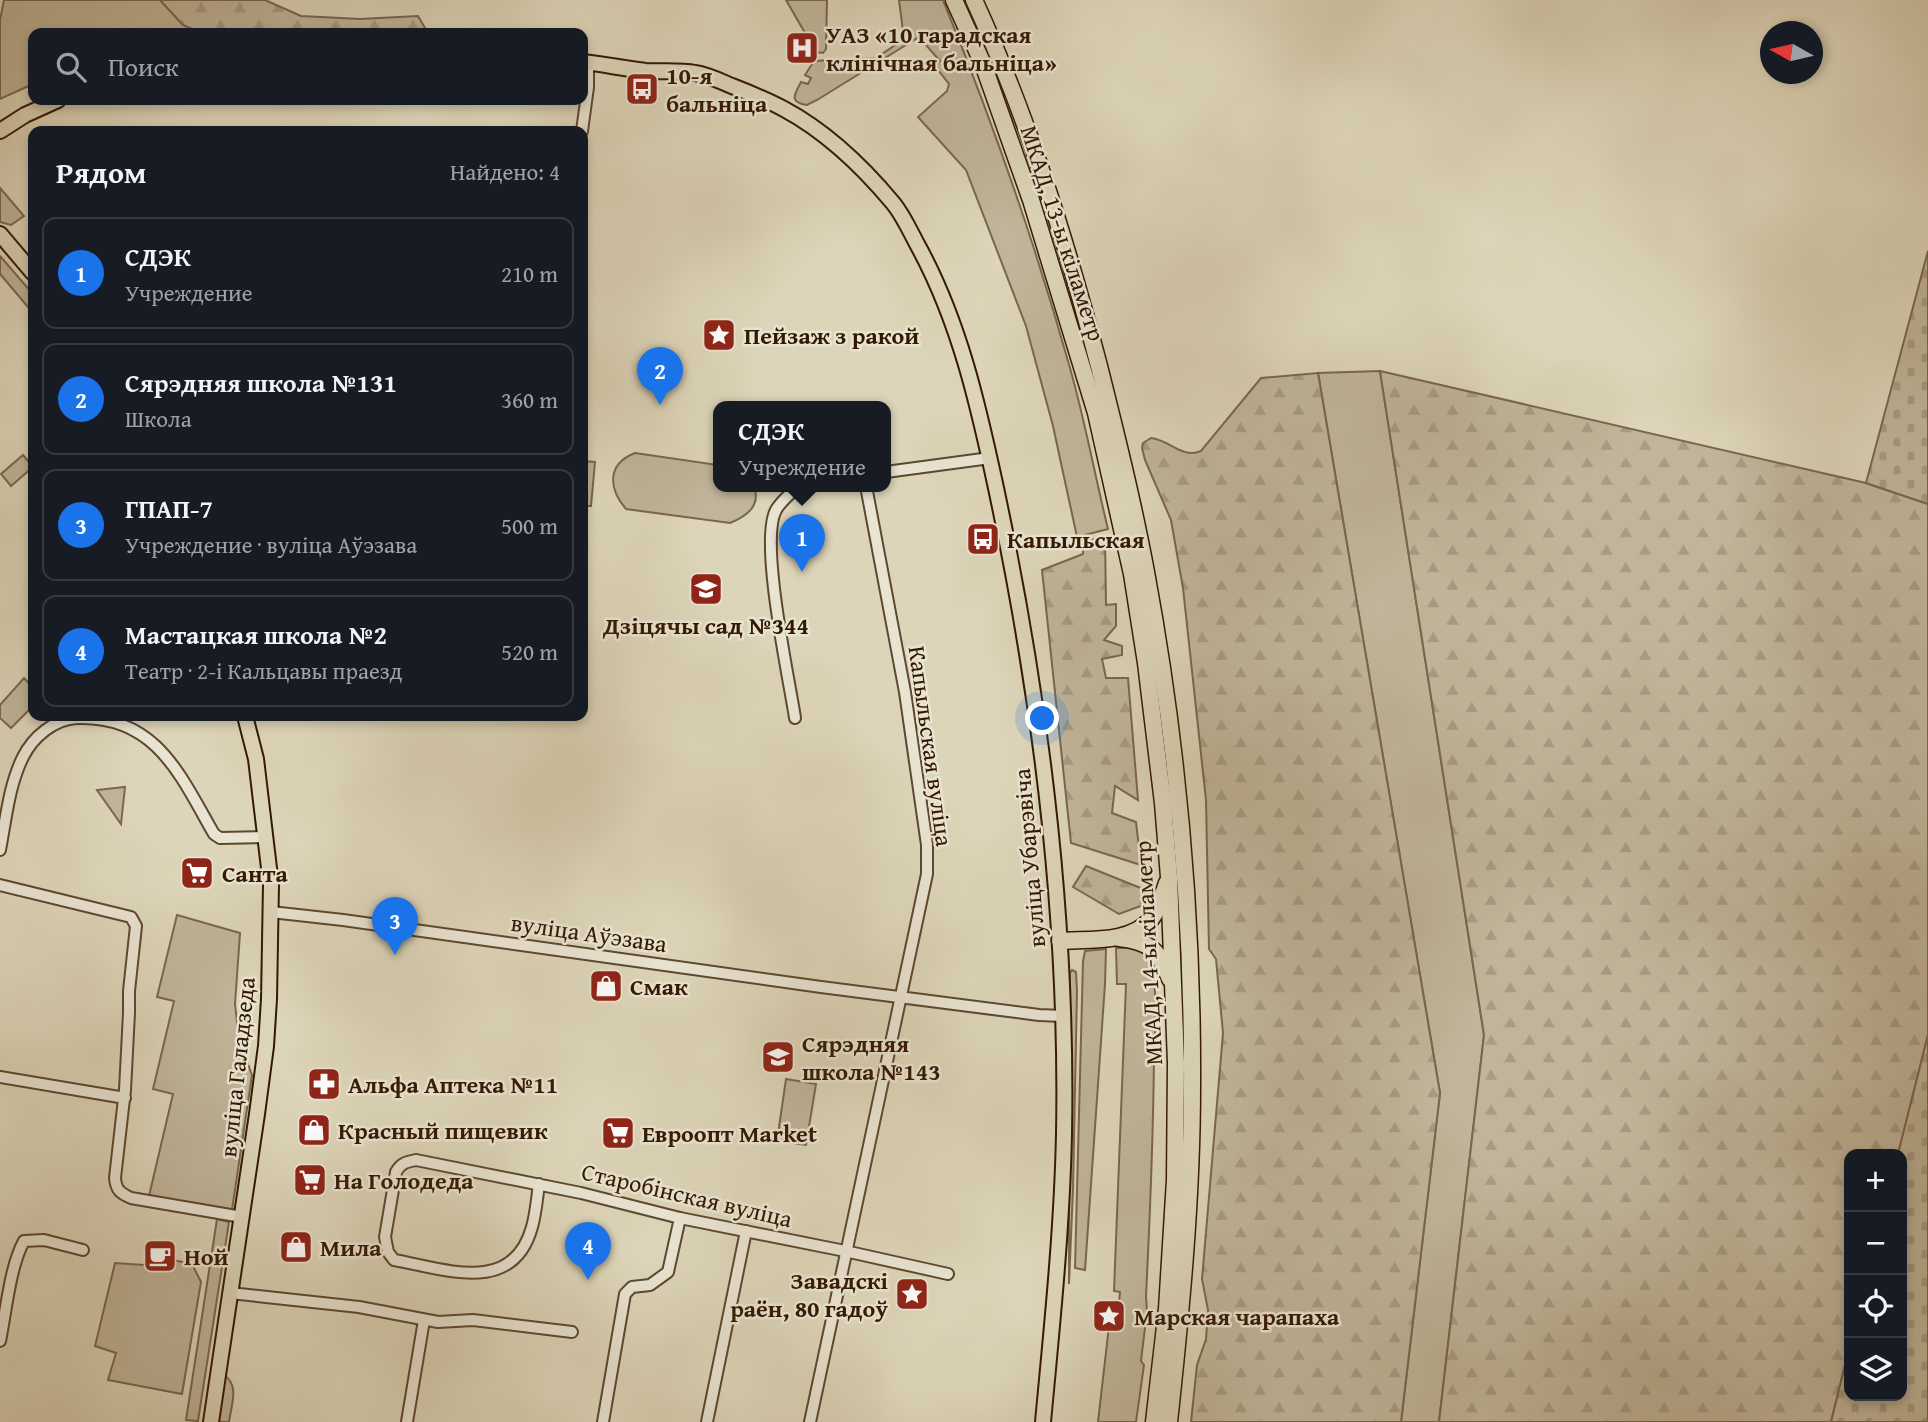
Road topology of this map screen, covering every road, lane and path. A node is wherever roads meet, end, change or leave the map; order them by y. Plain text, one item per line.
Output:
1 (954, 0) edge
2 (974, 0) edge
3 (588, 62) edge
4 (47, 105) edge
5 (586, 105) edge
6 (583, 126) edge
7 (0, 131) edge
8 (0, 234) edge
9 (0, 247) edge
10 (28, 267) edge
11 (28, 279) edge
12 (990, 458) junction
13 (891, 471) edge
14 (1120, 484) junction
15 (792, 492) edge
16 (867, 492) edge
17 (795, 718) dead end
18 (63, 721) edge
19 (110, 721) edge
20 (246, 721) edge
21 (3, 817) edge
22 (267, 837) junction
23 (0, 850) edge
24 (1169, 877) junction
25 (0, 885) edge
26 (271, 912) junction
27 (1113, 937) junction
28 (1060, 941) junction
29 (1174, 989) junction
30 (901, 998) junction
31 (1063, 1016) junction
32 (0, 1077) edge
33 (125, 1098) junction
34 (540, 1184) junction
35 (242, 1217) junction
36 (680, 1218) junction
37 (747, 1231) junction
38 (83, 1250) dead end
39 (845, 1251) junction
40 (948, 1274) dead end
41 (230, 1293) junction
42 (424, 1320) junction
43 (572, 1332) dead end
44 (0, 1341) edge
45 (1170, 1414) edge
46 (211, 1422) edge
47 (407, 1422) edge
48 (603, 1422) edge
49 (707, 1422) edge
50 (810, 1422) edge
51 (1042, 1422) edge
52 (1154, 1422) edge
53 (1178, 1422) edge

1 - 14 highway, МКАД, 13-ы кіламетр
2 - 14 highway, МКАД, 13-ы кіламетр
3 - 12 main road, вуліца Убарэвіча
4 - 7 main road
5 - 6 street
8 - 10 main road
9 - 11 main road
12 - 13 street
12 - 28 main road, вуліца Убарэвіча
14 - 24 highway, МКАД, 14-ы кіламетр
14 - 45 highway, МКАД, 14-ы кіламетр
15 - 17 street
16 - 30 street, Капыльская вуліца
18 - 21 street
19 - 22 street
20 - 22 main road, вуліца Галадзеда
21 - 23 street
22 - 26 main road, вуліца Галадзеда
24 - 27 highway
24 - 29 highway, МКАД, 14-ы кіламетр
25 - 33 street
26 - 30 street, вуліца Аўэзава
26 - 35 main road, вуліца Галадзеда
27 - 28 highway
27 - 29 highway
28 - 31 main road, вуліца Убарэвіча
29 - 52 highway, МКАД, 14-ы кіламетр
30 - 31 street, вуліца Аўэзава
30 - 39 street, Капыльская вуліца
31 - 51 main road, вуліца Убарэвіча
32 - 33 street
33 - 35 street
34 - 34 street, Старобінская вуліца
34 - 36 street, Старобінская вуліца
35 - 41 main road, вуліца Галадзеда
36 - 37 street, Старобінская вуліца
36 - 48 street
37 - 39 street, Старобінская вуліца
37 - 49 street
38 - 44 street
39 - 40 street, Старобінская вуліца
39 - 50 street, Капыльская вуліца
41 - 42 street
41 - 46 main road, вуліца Галадзеда
42 - 43 street
42 - 47 street
45 - 53 highway

